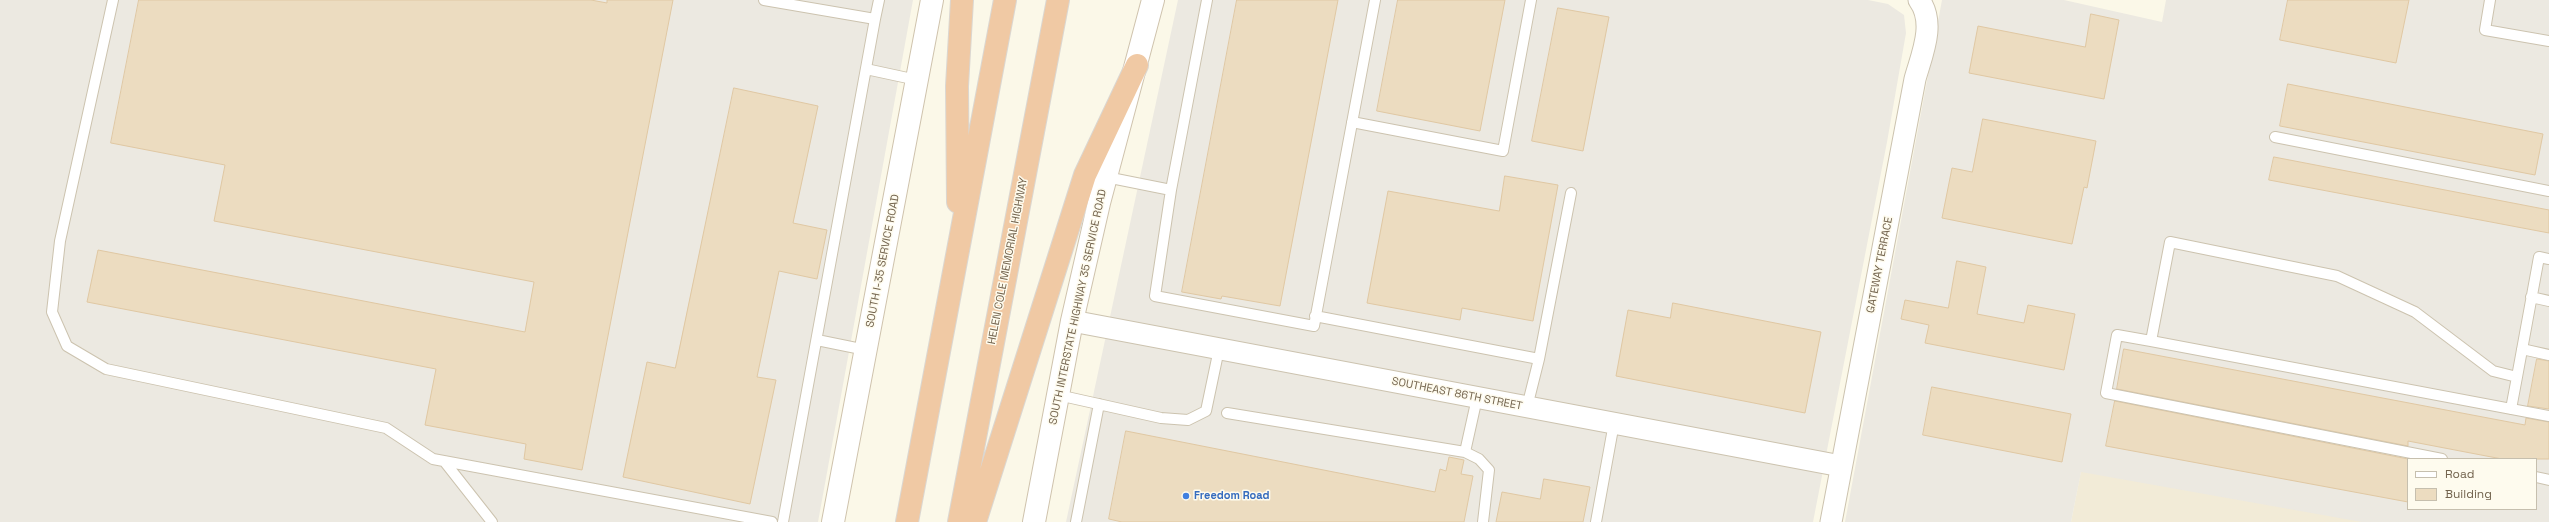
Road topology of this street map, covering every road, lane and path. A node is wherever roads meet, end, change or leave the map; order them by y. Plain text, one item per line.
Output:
1 (113, 0) edge
2 (764, 0) edge
3 (879, 0) edge
4 (932, 0) edge
5 (962, 0) edge
6 (1006, 0) edge
7 (1058, 0) edge
8 (1153, 0) edge
9 (1208, 0) edge
10 (1375, 0) edge
11 (1531, 0) edge
12 (2490, 0) edge
13 (1922, 4) edge
14 (875, 20) junction
15 (2549, 41) edge
16 (1137, 65) junction
17 (866, 69) junction
18 (917, 80) junction
19 (1352, 122) junction
20 (2275, 137) dead end
21 (1106, 177) junction
22 (1171, 190) junction
23 (2549, 191) edge
24 (1571, 193) dead end
25 (958, 251) junction
26 (2549, 259) edge
27 (2531, 297) junction
28 (2549, 301) edge
29 (1315, 316) junction
30 (1072, 321) junction
31 (817, 340) junction
32 (2151, 341) junction
33 (1219, 349) junction
34 (2522, 349) junction
35 (866, 350) junction
36 (2549, 355) edge
37 (1539, 359) junction
38 (2517, 377) junction
39 (1058, 395) junction
40 (1477, 398) junction
41 (1100, 404) junction
42 (1526, 407) junction
43 (2511, 409) junction
44 (1227, 413) dead end
45 (2549, 416) edge
46 (1614, 423) junction
47 (1465, 452) junction
48 (2437, 458) edge
49 (444, 461) junction
50 (1841, 466) junction
51 (2537, 477) edge
52 (2549, 480) edge
53 (729, 518) edge
54 (492, 522) edge
55 (772, 522) edge
56 (783, 522) edge
57 (833, 522) edge
58 (907, 522) edge
59 (959, 522) edge
60 (975, 522) edge
61 (1034, 522) edge
62 (1076, 522) edge
63 (1484, 522) edge
64 (1596, 522) edge
65 (1831, 522) edge

1 - 49 lane
2 - 14 lane
3 - 14 lane
4 - 18 main road, SOUTH I-35 SERVICE ROAD
5 - 25 highway
6 - 25 highway
7 - 59 highway, HELEN COLE MEMORIAL HIGHWAY
8 - 16 main road, SOUTH INTERSTATE HIGHWAY 35 SERVICE ROAD
9 - 22 lane
10 - 19 lane
11 - 19 lane
12 - 15 lane
13 - 50 street, GATEWAY TERRACE
14 - 17 lane
16 - 21 main road, SOUTH INTERSTATE HIGHWAY 35 SERVICE ROAD
16 - 60 highway
17 - 18 lane
17 - 31 lane
18 - 35 main road, SOUTH I-35 SERVICE ROAD
19 - 29 lane
20 - 23 lane
21 - 22 lane
21 - 30 main road, SOUTH INTERSTATE HIGHWAY 35 SERVICE ROAD
22 - 29 lane
24 - 37 lane
25 - 58 highway
26 - 27 lane
27 - 28 lane
27 - 34 lane
29 - 37 lane
30 - 33 street, SOUTHEAST 86TH STREET
30 - 39 main road, SOUTH INTERSTATE HIGHWAY 35 SERVICE ROAD
31 - 35 lane
31 - 56 lane
32 - 38 lane
32 - 43 lane
32 - 48 lane
33 - 40 street, SOUTHEAST 86TH STREET
33 - 41 lane
34 - 36 lane
34 - 38 lane
35 - 57 main road, SOUTH I-35 SERVICE ROAD
37 - 42 lane
38 - 43 lane
39 - 41 lane
39 - 61 main road, SOUTH INTERSTATE HIGHWAY 35 SERVICE ROAD
40 - 42 street, SOUTHEAST 86TH STREET
40 - 47 lane
41 - 62 lane
42 - 46 street, SOUTHEAST 86TH STREET
43 - 45 lane
44 - 47 lane
46 - 50 street, SOUTHEAST 86TH STREET
46 - 64 lane
47 - 63 lane
49 - 53 lane
49 - 54 lane
50 - 65 street, GATEWAY TERRACE
51 - 52 lane
53 - 55 lane

